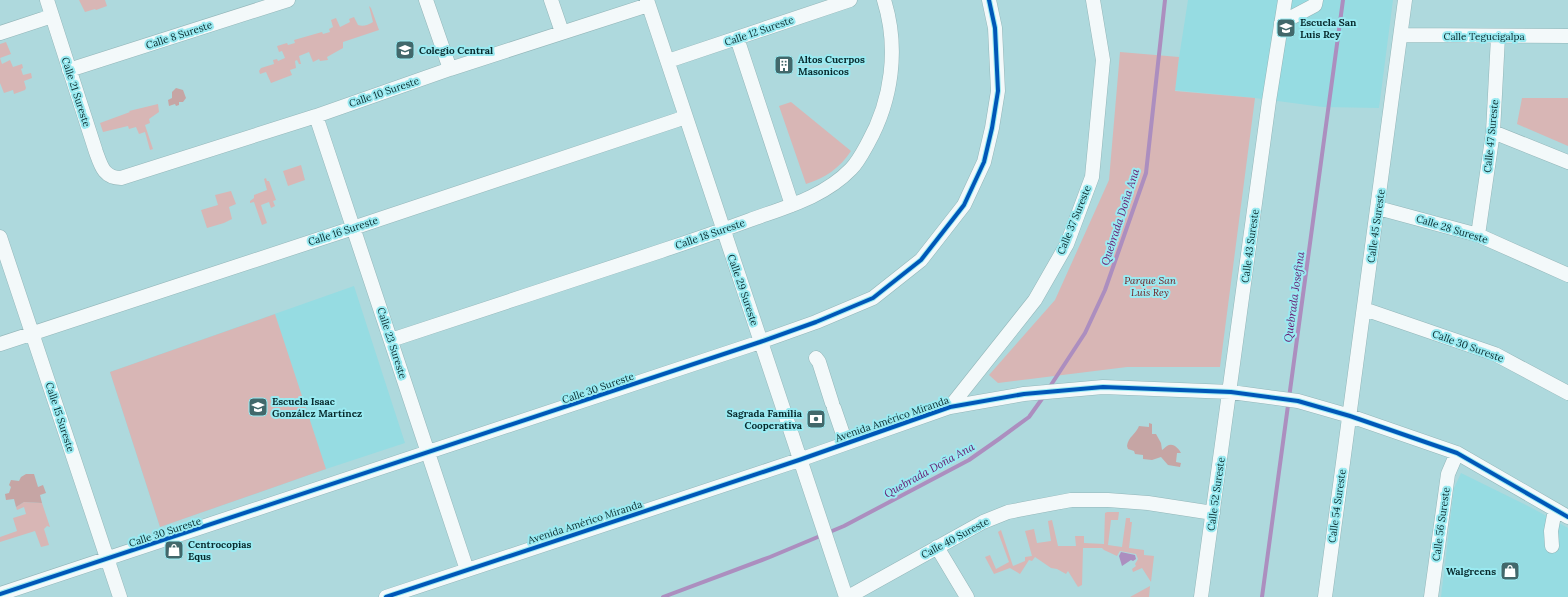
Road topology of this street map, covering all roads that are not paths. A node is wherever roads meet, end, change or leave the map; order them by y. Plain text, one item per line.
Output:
1 (47, 0) edge
2 (288, 0) edge
3 (426, 0) edge
4 (551, 0) edge
5 (850, 0) edge
6 (884, 0) edge
7 (989, 0) edge
8 (1093, 0) edge
9 (1285, 0) edge
10 (1316, 0) edge
11 (1405, 0) edge
12 (648, 2) edge
13 (52, 16) junction
14 (1281, 23) junction
15 (562, 32) junction
16 (0, 33) edge
17 (1401, 36) junction
18 (1498, 36) junction
19 (1568, 36) edge
20 (737, 38) junction
21 (668, 61) junction
22 (450, 69) junction
23 (69, 70) junction
24 (316, 116) junction
25 (686, 117) junction
26 (1493, 132) junction
27 (1568, 162) edge
28 (115, 178) joint
29 (792, 205) junction
30 (1378, 208) junction
31 (354, 228) junction
32 (723, 231) junction
33 (1478, 235) junction
34 (0, 237) edge
35 (1568, 275) edge
36 (1364, 309) junction
37 (32, 333) junction
38 (391, 340) junction
39 (760, 342) junction
40 (0, 344) edge
41 (816, 358) dead end
42 (1230, 392) junction
43 (1568, 392) edge
44 (950, 407) junction
45 (1350, 416) junction
46 (846, 443) junction
47 (428, 453) junction
48 (1457, 453) junction
49 (799, 460) junction
50 (1213, 513) junction
51 (1562, 514) edge
52 (1552, 546) dead end
53 (937, 548) junction
54 (107, 559) junction
55 (467, 570) junction
56 (0, 594) edge
57 (120, 597) edge
58 (386, 597) edge
59 (847, 597) edge
60 (967, 597) edge
61 (1201, 597) edge
62 (1325, 597) edge
63 (1431, 597) edge

1 - 13 street, Calle 21 Sureste
2 - 23 street, Calle 8 Sureste
3 - 22 street
4 - 15 street
5 - 20 street, Calle 12 Sureste
6 - 29 street, Calle 18 Sureste
7 - 39 street, Calle 30 Sureste
8 - 44 street, Calle 37 Sureste
9 - 14 street, Calle 43 Sureste
10 - 14 street
11 - 17 street, Calle 45 Sureste
12 - 15 street, Calle 10 Sureste
12 - 21 street, Calle 29 Sureste
13 - 16 street
13 - 23 street, Calle 21 Sureste
14 - 42 street, Calle 43 Sureste
15 - 22 street, Calle 10 Sureste
17 - 18 street, Calle Tegucigalpa
17 - 30 street, Calle 45 Sureste
18 - 19 street, Calle Tegucigalpa
18 - 26 street, Calle 47 Sureste
20 - 21 street, Calle 12 Sureste
20 - 29 street
21 - 25 street, Calle 29 Sureste
22 - 24 street, Calle 10 Sureste
23 - 28 street, Calle 21 Sureste
24 - 28 street, Calle 10 Sureste
24 - 31 street, Calle 23 Sureste
25 - 31 street, Calle 16 Sureste
25 - 32 street, Calle 29 Sureste
26 - 27 street
26 - 33 street, Calle 47 Sureste
29 - 32 street, Calle 18 Sureste
30 - 33 street, Calle 28 Sureste
30 - 36 street, Calle 45 Sureste
31 - 37 street, Calle 16 Sureste
31 - 38 street, Calle 23 Sureste
32 - 38 street, Calle 18 Sureste
32 - 39 street, Calle 29 Sureste
33 - 35 street, Calle 28 Sureste
34 - 37 street, Calle 15 Sureste
36 - 43 street, Calle 30 Sureste
36 - 45 street, Calle 45 Sureste
37 - 40 street, Calle 16 Sureste
37 - 54 street, Calle 15 Sureste
38 - 47 street, Calle 23 Sureste
39 - 47 street, Calle 30 Sureste
39 - 49 street, Calle 29 Sureste
41 - 46 street
42 - 44 street, Avenida Américo Miranda
42 - 45 street, Avenida Américo Miranda
42 - 50 street, Calle 52 Sureste
44 - 46 street, Avenida Américo Miranda
45 - 48 street, Avenida Américo Miranda
45 - 62 street, Calle 54 Sureste
46 - 49 street, Avenida Américo Miranda
47 - 54 street, Calle 30 Sureste
47 - 55 street, Calle 23 Sureste
48 - 51 street, Avenida Américo Miranda
48 - 63 street, Calle 56 Sureste
49 - 55 street, Avenida Américo Miranda
49 - 59 street, Calle 29 Sureste
50 - 53 street, Calle 40 Sureste
50 - 61 street, Calle 52 Sureste
51 - 52 street
53 - 59 street, Calle 40 Sureste
53 - 60 street
54 - 56 street, Calle 30 Sureste
54 - 57 street, Calle 15 Sureste
55 - 58 street, Avenida Américo Miranda

